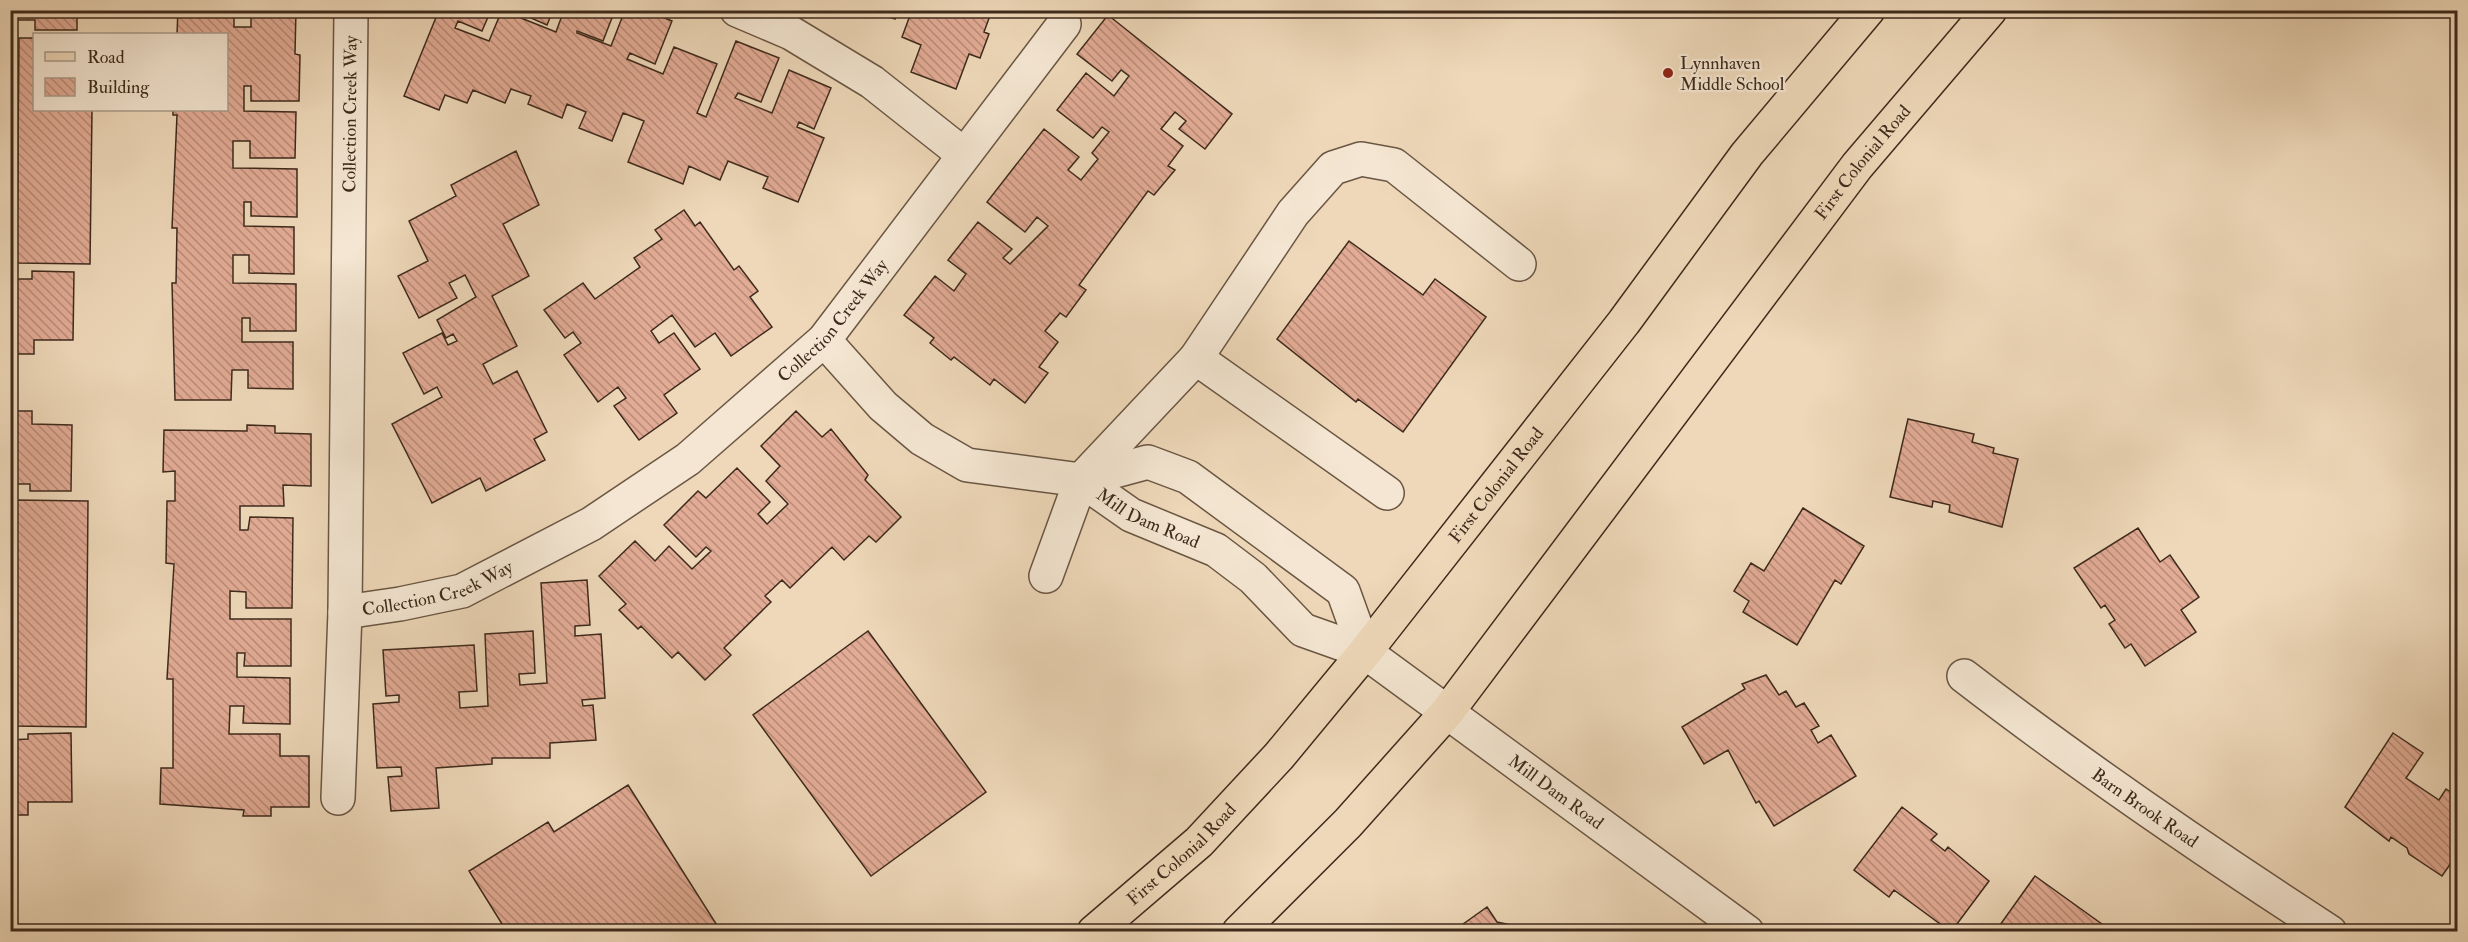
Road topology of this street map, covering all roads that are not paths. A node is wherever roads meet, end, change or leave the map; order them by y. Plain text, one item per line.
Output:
1 (351, 10) edge
2 (737, 10) edge
3 (1868, 10) edge
4 (1990, 10) edge
5 (1064, 24) dead end
6 (963, 154) junction
7 (1519, 264) dead end
8 (824, 340) junction
9 (1196, 358) junction
10 (1081, 480) junction
11 (1387, 493) dead end
12 (1046, 576) dead end
13 (345, 612) junction
14 (1365, 652) junction
15 (1964, 676) dead end
16 (1448, 711) junction
17 (338, 798) dead end
18 (1094, 932) edge
19 (1239, 932) edge
20 (1747, 932) edge
21 (2330, 932) edge

1 - 13 street, Collection Creek Way
2 - 6 street
3 - 14 main road, First Colonial Road
4 - 16 main road, First Colonial Road
5 - 6 street, Collection Creek Way
6 - 8 street, Collection Creek Way
7 - 9 street
8 - 10 street, Mill Dam Road
8 - 13 street, Collection Creek Way
9 - 10 street
9 - 11 street
10 - 12 street
10 - 14 street, Mill Dam Road
10 - 14 street, Mill Dam Road
13 - 17 street
14 - 16 street, Mill Dam Road
14 - 18 main road, First Colonial Road
15 - 21 street, Barn Brook Road
16 - 19 main road, First Colonial Road
16 - 20 street, Mill Dam Road

